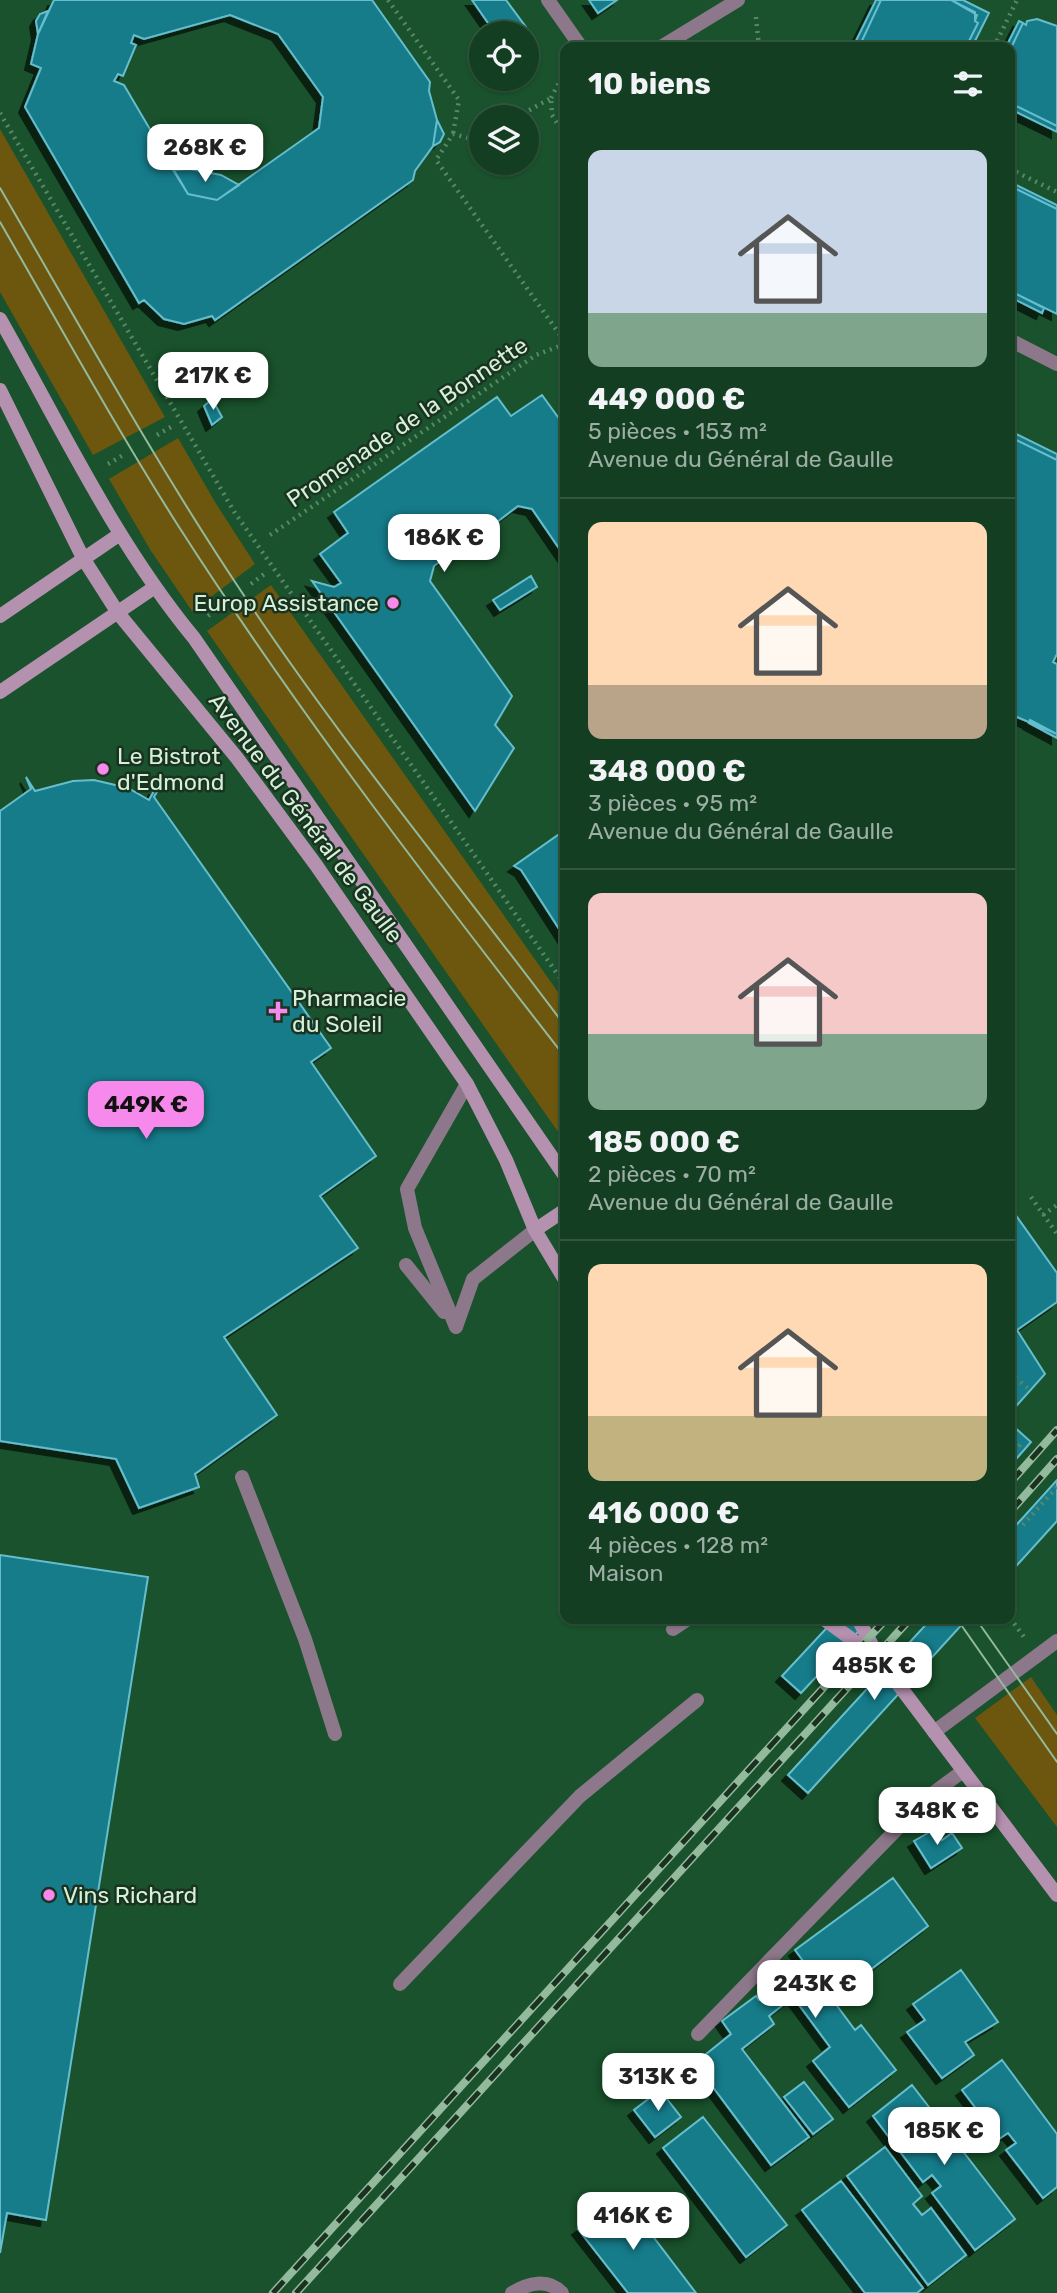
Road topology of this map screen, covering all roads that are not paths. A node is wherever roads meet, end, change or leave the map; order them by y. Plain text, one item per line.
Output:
1 (548, 0) edge
2 (738, 0) edge
3 (577, 42) edge
4 (669, 42) edge
5 (0, 319) edge
6 (1015, 343) edge
7 (1057, 364) edge
8 (0, 390) edge
9 (120, 534) junction
10 (83, 558) junction
11 (155, 587) junction
12 (118, 613) junction
13 (0, 617) edge
14 (0, 692) edge
15 (467, 1084) junction
16 (560, 1170) edge
17 (560, 1213) edge
18 (535, 1230) junction
19 (406, 1265) dead end
20 (560, 1272) edge
21 (456, 1327) junction
22 (242, 1477) dead end
23 (680, 1624) edge
24 (831, 1624) edge
25 (862, 1624) edge
26 (673, 1629) dead end
27 (1057, 1641) edge
28 (880, 1660) junction
29 (697, 1700) dead end
30 (934, 1732) junction
31 (335, 1734) dead end
32 (963, 1771) junction
33 (1057, 1895) edge
34 (400, 1984) dead end
35 (698, 2034) dead end
36 (512, 2293) edge
37 (562, 2293) edge

1 - 3 street
2 - 4 street
5 - 9 main road, Avenue du Général de Gaulle
6 - 7 street
8 - 10 main road, Avenue du Général de Gaulle
9 - 10 main road
9 - 11 main road, Avenue du Général de Gaulle
10 - 12 main road, Avenue du Général de Gaulle
10 - 13 main road
11 - 12 main road
11 - 16 main road, Avenue du Général de Gaulle
12 - 14 main road
12 - 15 main road, Avenue du Général de Gaulle
15 - 18 main road, Avenue du Général de Gaulle
15 - 21 street
17 - 18 main road
18 - 20 main road, Avenue du Général de Gaulle
18 - 21 street
19 - 21 street
22 - 31 street
23 - 26 street
24 - 28 main road
25 - 28 main road
27 - 30 street
28 - 30 main road
29 - 34 street
30 - 32 main road
32 - 33 main road
32 - 35 street
36 - 37 street

